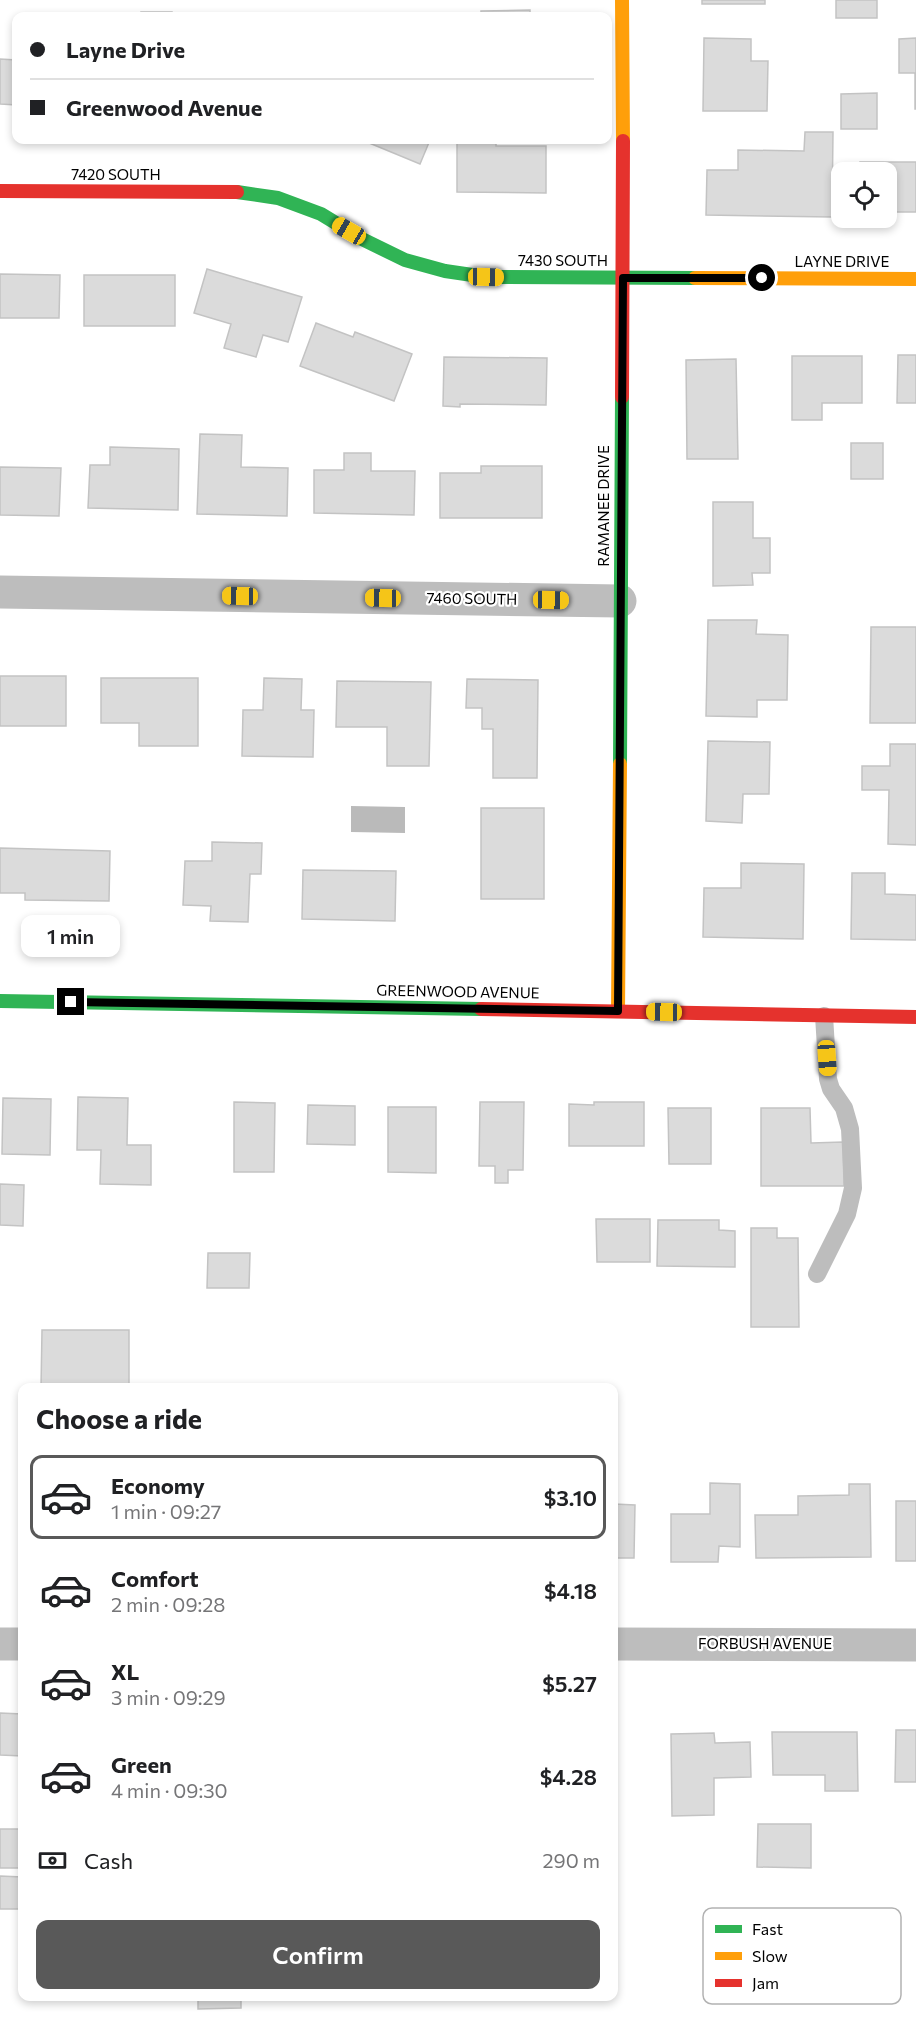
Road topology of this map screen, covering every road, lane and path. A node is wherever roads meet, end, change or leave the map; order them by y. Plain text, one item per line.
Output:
1 (622, 0) edge
2 (0, 191) edge
3 (231, 191) joint
4 (623, 278) junction
5 (916, 279) edge
6 (0, 592) edge
7 (620, 601) junction
8 (0, 1001) edge
9 (618, 1011) junction
10 (824, 1016) junction
11 (916, 1017) edge
12 (817, 1274) dead end
13 (0, 1644) edge
14 (18, 1644) edge
15 (618, 1644) edge
16 (916, 1645) edge

1 - 4 street, RAMANEE DRIVE
2 - 3 street, 7420 SOUTH
3 - 4 street, 7430 SOUTH
4 - 5 street, LAYNE DRIVE
4 - 7 street, RAMANEE DRIVE
6 - 7 street, 7460 SOUTH
7 - 9 street, RAMANEE DRIVE
8 - 9 street, GREENWOOD AVENUE
9 - 10 street, GREENWOOD AVENUE
10 - 11 street, GREENWOOD AVENUE
10 - 12 lane
13 - 14 street
15 - 16 street, FORBUSH AVENUE

